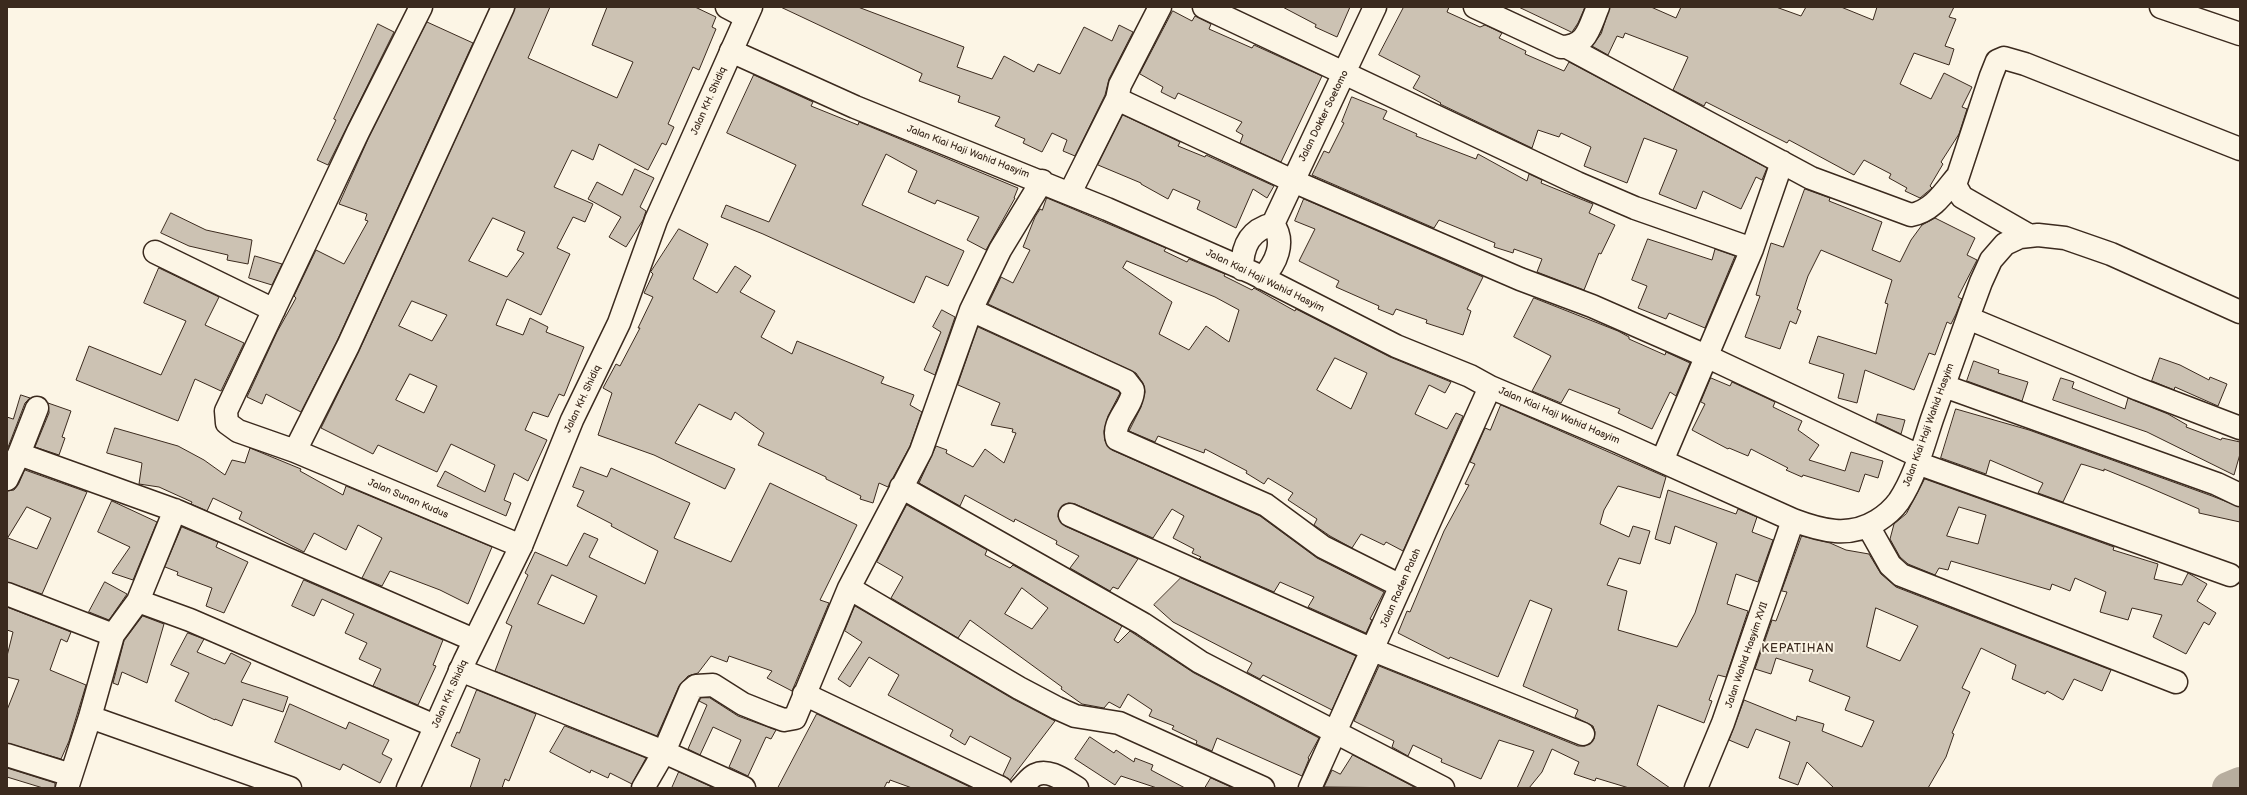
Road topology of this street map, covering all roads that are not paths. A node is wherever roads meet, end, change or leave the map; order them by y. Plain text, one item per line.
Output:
1 (421, 7) edge
2 (503, 7) edge
3 (727, 7) edge
4 (1160, 7) edge
5 (1204, 7) edge
6 (1375, 7) edge
7 (1475, 7) edge
8 (1598, 7) edge
9 (2161, 7) edge
10 (748, 12) edge
11 (2240, 34) edge
12 (1567, 47) junction
13 (731, 51) junction
14 (1344, 74) junction
15 (1125, 103) junction
16 (2240, 149) edge
17 (1782, 162) junction
18 (1955, 179) junction
19 (1042, 181) junction
20 (1293, 181) junction
21 (1070, 193) junction
22 (1273, 224) junction
23 (2030, 236) junction
24 (1752, 249) junction
25 (155, 252) dead end
26 (1242, 269) junction
27 (1262, 278) junction
28 (274, 310) junction
29 (971, 310) junction
30 (2240, 312) edge
31 (1968, 318) junction
32 (1706, 356) junction
33 (1944, 386) junction
34 (1490, 388) junction
35 (37, 408) dead end
36 (2240, 428) edge
37 (295, 451) junction
38 (19, 454) junction
39 (1918, 460) junction
40 (1662, 461) junction
41 (7, 479) edge
42 (901, 487) junction
43 (2240, 495) edge
44 (175, 510) junction
45 (1070, 515) dead end
46 (1793, 520) junction
47 (1868, 526) junction
48 (521, 546) junction
49 (2230, 575) dead end
50 (1401, 586) junction
51 (849, 588) junction
52 (7, 594) edge
53 (138, 601) junction
54 (113, 635) junction
55 (474, 640) junction
56 (1373, 650) junction
57 (460, 670) junction
58 (2176, 682) dead end
59 (804, 694) junction
60 (90, 717) junction
61 (435, 726) junction
62 (1336, 734) junction
63 (1583, 734) dead end
64 (664, 752) junction
65 (7, 755) edge
66 (69, 781) edge
67 (290, 788) edge
68 (408, 788) edge
69 (643, 788) edge
70 (744, 788) edge
71 (1001, 788) edge
72 (1021, 788) edge
73 (1077, 788) edge
74 (1263, 788) edge
75 (1310, 788) edge
76 (1443, 788) edge
77 (1696, 788) edge

1 - 28 street
2 - 37 street
3 - 10 street
4 - 15 street
5 - 14 street
6 - 14 street, Jalan Dokter Soetomo
7 - 12 street
8 - 12 street
9 - 11 street
10 - 13 street, Jalan KH. Shidiq
12 - 17 street
13 - 19 street, Jalan Kiai Haji Wahid Hasyim
13 - 48 street, Jalan KH. Shidiq
14 - 20 street, Jalan Dokter Soetomo
14 - 24 street
15 - 20 street
15 - 21 street
16 - 18 street
17 - 18 street
17 - 24 street
18 - 23 street
19 - 21 street, Jalan Kiai Haji Wahid Hasyim
19 - 29 street
20 - 22 street, Jalan Dokter Soetomo
20 - 32 street
21 - 26 street, Jalan Kiai Haji Wahid Hasyim
22 - 26 street
22 - 27 street
23 - 30 street, Jalan Kiai Haji Wahid Hasyim
23 - 31 street, Jalan Kiai Haji Wahid Hasyim
24 - 32 street
25 - 28 street
26 - 27 street, Jalan Kiai Haji Wahid Hasyim
27 - 34 street, Jalan Kiai Haji Wahid Hasyim
28 - 37 street, Jalan Sunan Kudus
29 - 42 street
29 - 50 street
31 - 33 street, Jalan Kiai Haji Wahid Hasyim
31 - 36 street
32 - 39 street
32 - 40 street
33 - 39 street, Jalan Kiai Haji Wahid Hasyim
33 - 43 street
34 - 40 street, Jalan Kiai Haji Wahid Hasyim
34 - 50 street, Jalan Raden Patah
35 - 38 street
37 - 48 street, Jalan Sunan Kudus
38 - 41 street
38 - 44 street
39 - 47 street, Jalan Kiai Haji Wahid Hasyim
39 - 49 street
40 - 46 street, Jalan Kiai Haji Wahid Hasyim
42 - 51 street
42 - 62 street
44 - 53 street
44 - 55 street
45 - 56 street
46 - 47 street, Jalan Kiai Haji Wahid Hasyim
46 - 77 street, Jalan Wahid Hasyim XVII
47 - 58 street
48 - 55 street, Jalan KH. Shidiq
50 - 56 street, Jalan Raden Patah
51 - 59 street
51 - 74 street
52 - 54 street
53 - 54 street
53 - 61 street
54 - 60 street
55 - 57 street, Jalan KH. Shidiq
56 - 62 street, Jalan Raden Patah
56 - 63 street
57 - 61 street, Jalan KH. Shidiq
57 - 64 street
59 - 64 street
59 - 71 street
60 - 66 street
60 - 67 street
61 - 68 street, Jalan KH. Shidiq
62 - 75 street, Jalan Raden Patah
62 - 76 street
64 - 69 street
64 - 70 street
65 - 66 street
72 - 73 street

